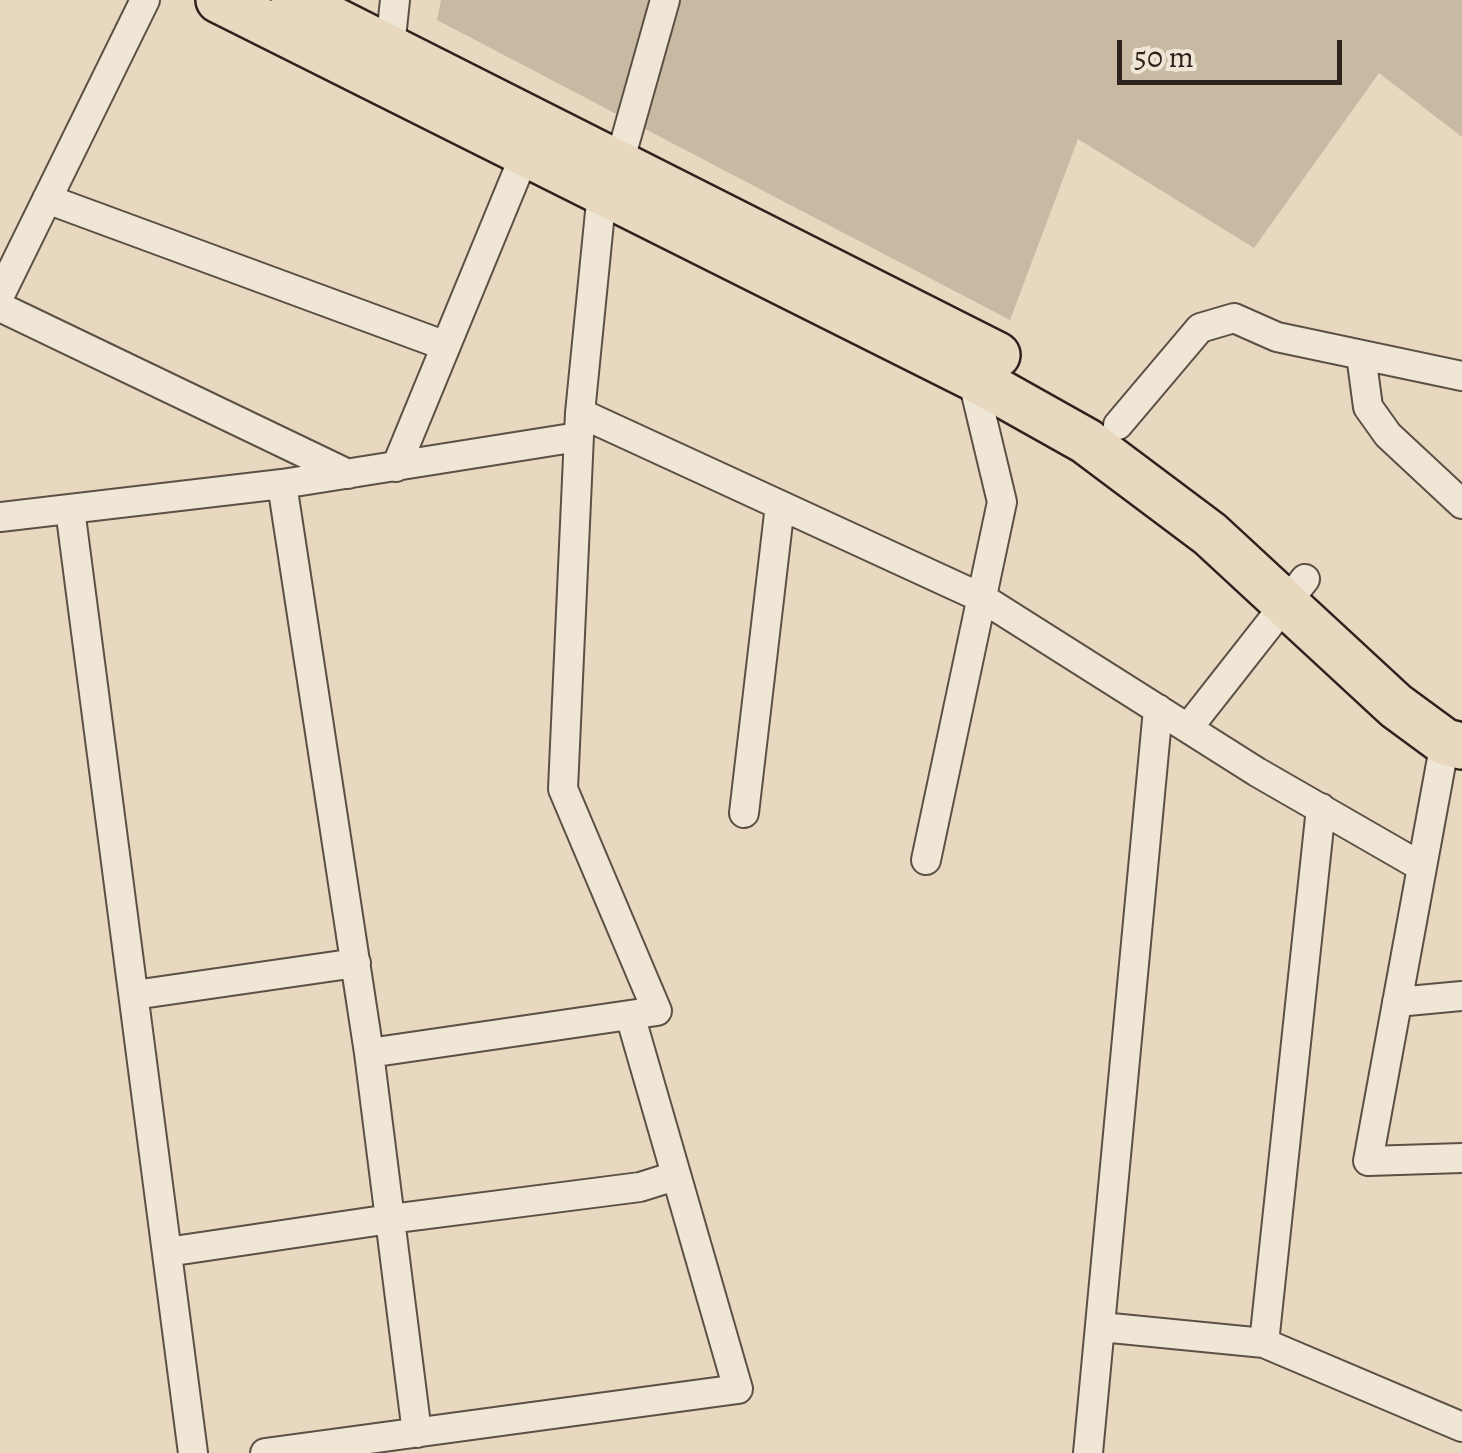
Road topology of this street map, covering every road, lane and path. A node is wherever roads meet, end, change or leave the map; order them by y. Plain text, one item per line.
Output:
1 (145, 0) edge
2 (219, 0) edge
3 (294, 0) edge
4 (394, 0) edge
5 (665, 0) edge
6 (381, 62) junction
7 (525, 154) junction
8 (610, 178) junction
9 (48, 199) junction
10 (0, 295) edge
11 (0, 307) edge
12 (446, 346) junction
13 (1361, 355) junction
14 (1462, 376) edge
15 (972, 377) junction
16 (579, 425) junction
17 (1118, 426) junction
18 (396, 466) junction
19 (348, 474) junction
20 (282, 484) junction
21 (1462, 504) edge
22 (780, 505) junction
23 (70, 509) junction
24 (0, 516) edge
25 (1295, 591) junction
26 (982, 598) junction
27 (1158, 709) junction
28 (1188, 728) junction
29 (1456, 734) edge
30 (1321, 808) junction
31 (744, 813) dead end
32 (926, 860) dead end
33 (1422, 867) junction
34 (356, 963) junction
35 (134, 995) junction
36 (1462, 996) edge
37 (1397, 1002) junction
38 (630, 1014) junction
39 (369, 1052) junction
40 (1462, 1158) edge
41 (675, 1176) junction
42 (390, 1219) junction
43 (167, 1252) junction
44 (1101, 1327) junction
45 (1264, 1343) junction
46 (1462, 1427) edge
47 (416, 1433) junction
48 (193, 1453) edge
49 (265, 1453) edge
50 (1088, 1453) edge

1 - 9 street
2 - 6 highway
3 - 6 highway
4 - 6 street
5 - 8 street
6 - 7 highway
6 - 8 highway
7 - 8 highway
7 - 12 street
8 - 15 highway
8 - 16 street
8 - 17 highway
9 - 10 street
9 - 12 street
11 - 19 street
12 - 18 street
13 - 14 street
13 - 17 street
13 - 21 street
15 - 25 highway
15 - 26 street
16 - 18 street
16 - 22 street
16 - 38 street
17 - 25 highway
18 - 19 street
19 - 20 street
20 - 23 street
20 - 34 street
22 - 26 street
22 - 31 street
23 - 24 street
23 - 35 street
25 - 28 street
25 - 29 highway
26 - 27 street
26 - 32 street
27 - 28 street
27 - 44 street
28 - 30 street
29 - 33 street
30 - 33 street
30 - 45 street
33 - 37 street
34 - 35 street
34 - 39 street
35 - 43 street
36 - 37 street
37 - 40 street
38 - 39 street
38 - 41 street
39 - 42 street
41 - 42 street
41 - 47 street
42 - 43 street
42 - 47 street
43 - 48 street
44 - 45 street
44 - 50 street
45 - 46 street
47 - 49 street

